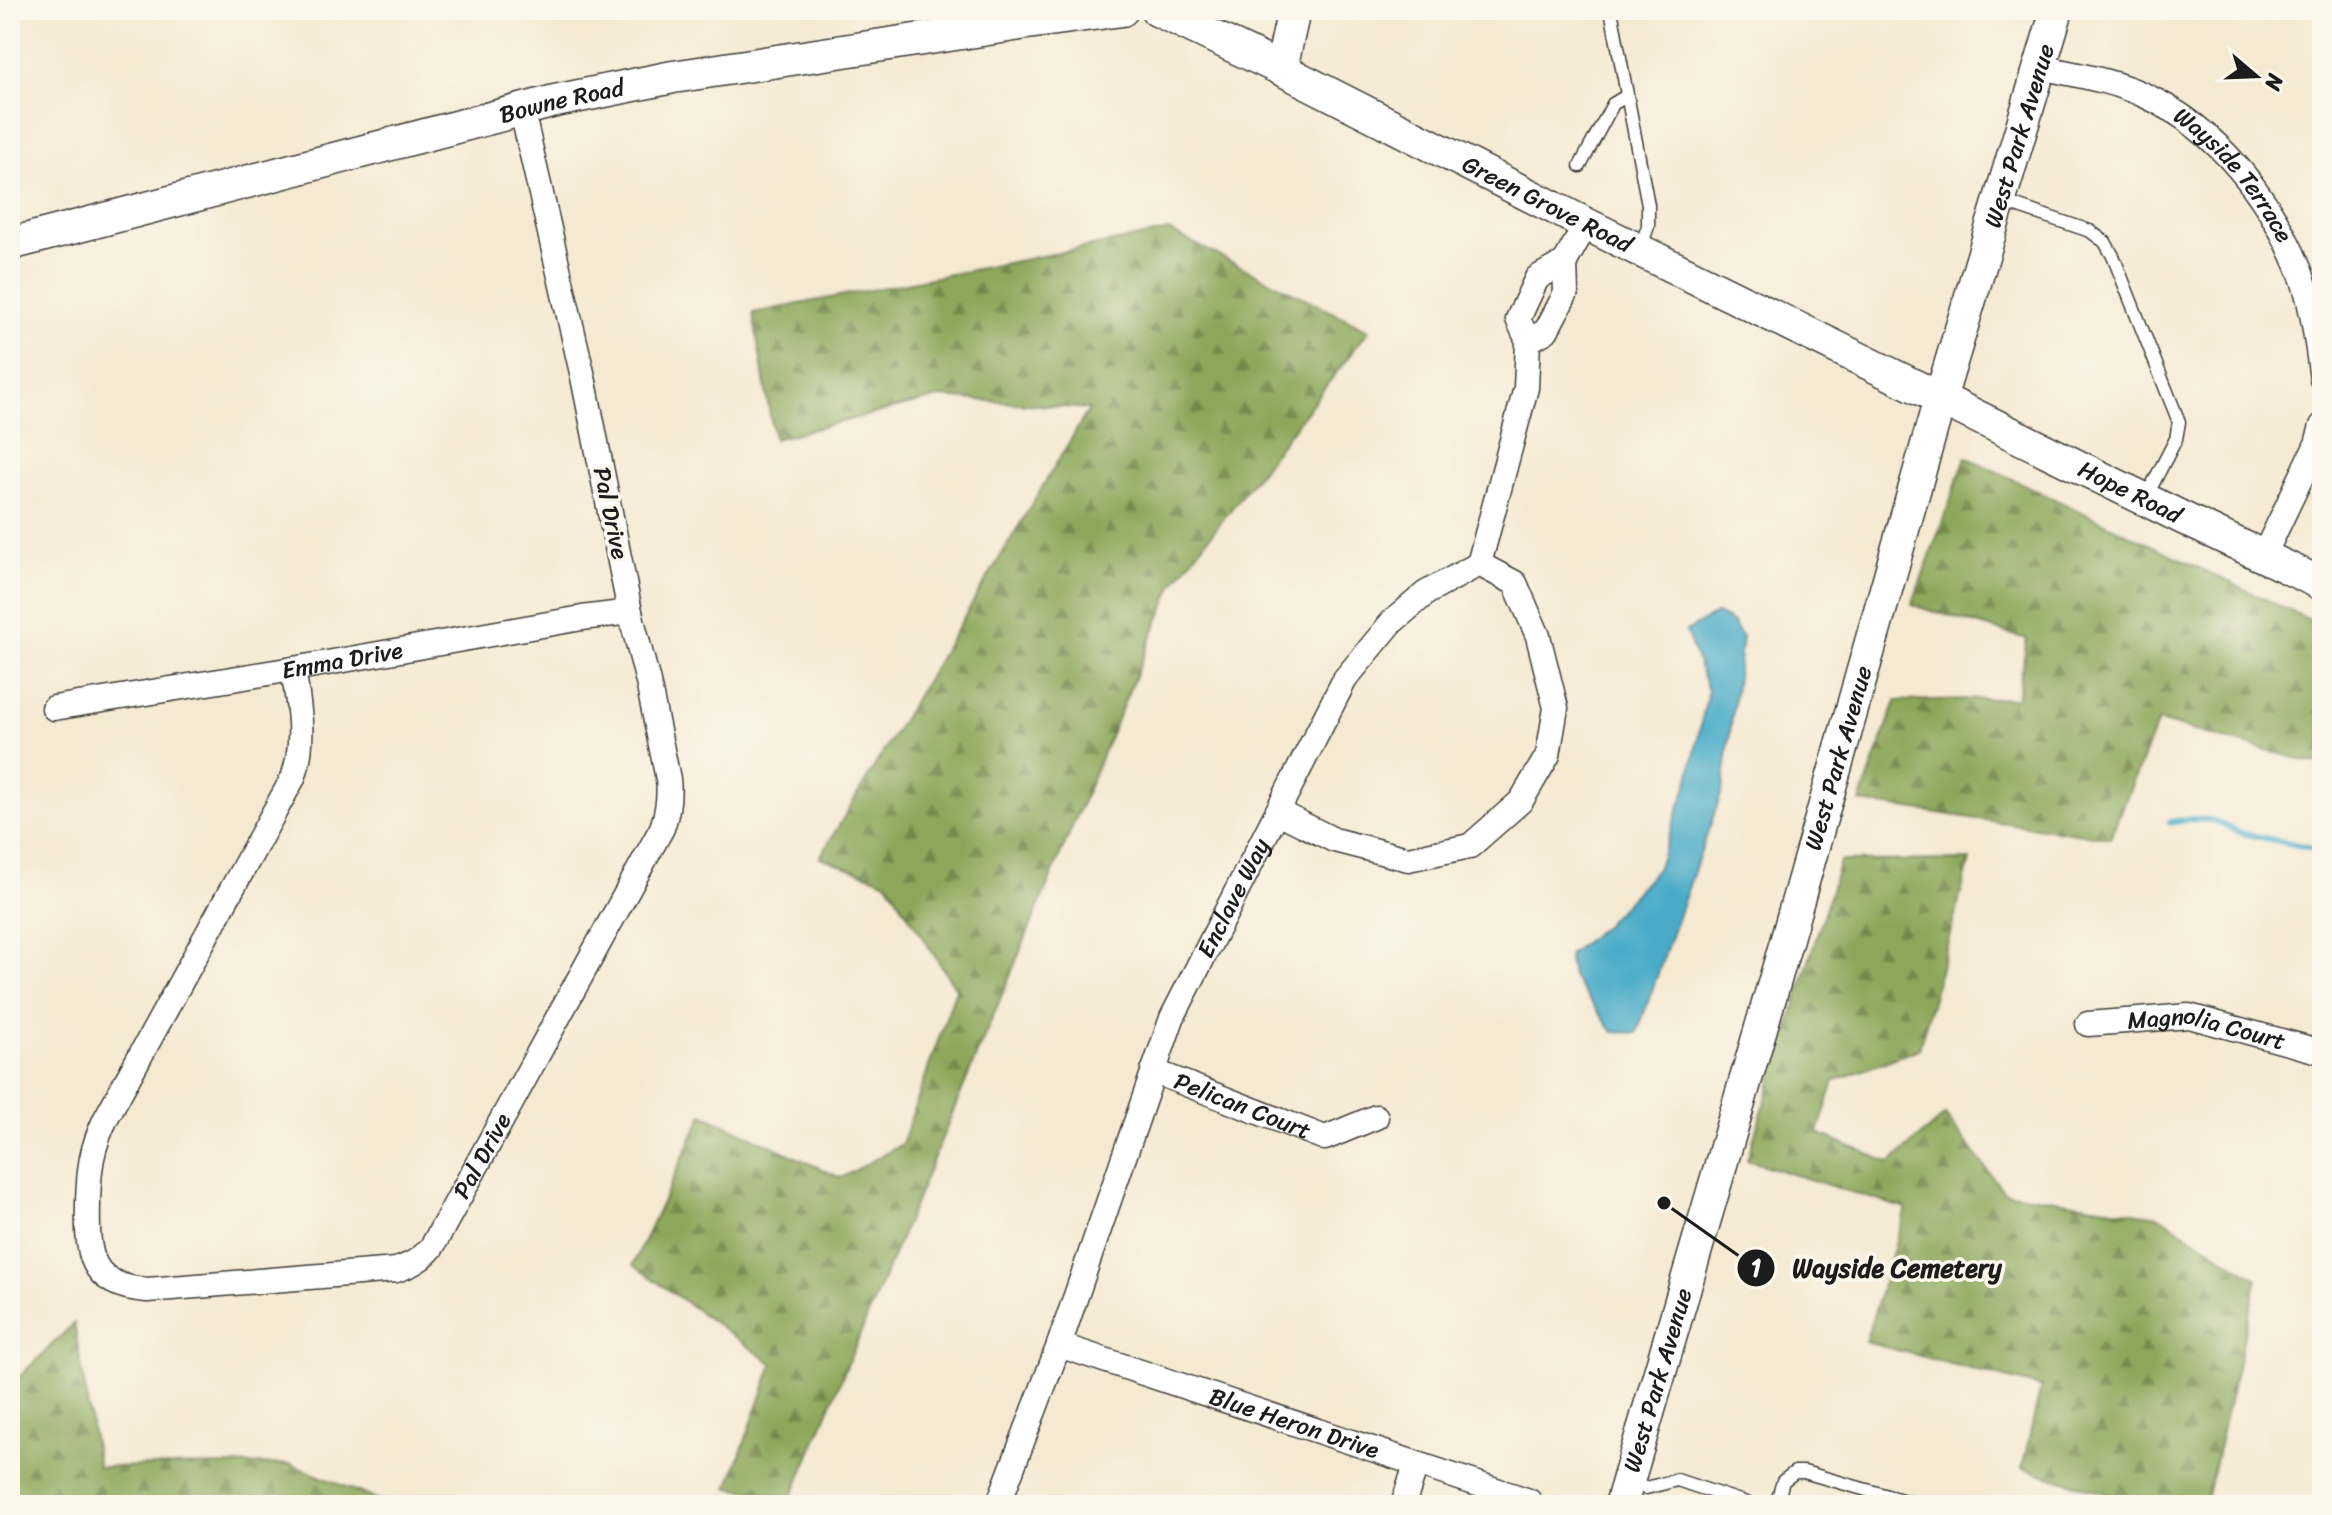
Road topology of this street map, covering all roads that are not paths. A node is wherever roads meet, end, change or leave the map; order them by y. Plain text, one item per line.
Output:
1 (1122, 10) edge
2 (1157, 10) edge
3 (1294, 10) edge
4 (1611, 10) edge
5 (2057, 10) edge
6 (1008, 18) edge
7 (2040, 67) junction
8 (1281, 69) junction
9 (1626, 96) junction
10 (522, 111) junction
11 (1580, 166) dead end
12 (1998, 200) junction
13 (1586, 224) junction
14 (10, 244) edge
15 (1640, 250) junction
16 (2322, 379) edge
17 (1940, 399) junction
18 (2322, 426) edge
19 (2145, 500) junction
20 (2264, 555) junction
21 (1479, 564) junction
22 (2322, 584) edge
23 (630, 612) junction
24 (293, 669) junction
25 (54, 708) dead end
26 (1278, 812) junction
27 (2088, 1024) dead end
28 (2322, 1052) edge
29 (1153, 1071) junction
30 (1376, 1117) dead end
31 (1059, 1345) junction
32 (1416, 1465) junction
33 (1624, 1494) edge
34 (1529, 1501) dead end
35 (998, 1505) edge
36 (1403, 1505) edge
37 (1752, 1505) edge
38 (1776, 1505) edge
39 (1919, 1505) edge

1 - 6 street, Bowne Road
2 - 8 street, Green Grove Road
3 - 8 street
4 - 9 lane
5 - 7 street, West Park Avenue
6 - 10 street, Bowne Road
7 - 12 street, West Park Avenue
7 - 16 street, Wayside Terrace
8 - 13 street, Green Grove Road
9 - 11 lane
9 - 15 lane
10 - 14 street, Bowne Road
10 - 23 street, Pal Drive
12 - 17 street, West Park Avenue
12 - 19 lane
13 - 15 street, Green Grove Road
13 - 21 street
15 - 17 street, Green Grove Road
17 - 19 street, Hope Road
17 - 33 street, West Park Avenue
18 - 20 street
19 - 20 street, Hope Road
20 - 22 street, Hope Road
21 - 26 street, Enclave Way
21 - 26 street
23 - 24 street, Emma Drive
23 - 24 street, Pal Drive
24 - 25 street, Emma Drive
26 - 29 street, Enclave Way
27 - 28 street, Magnolia Court
29 - 30 street, Pelican Court
29 - 31 street, Enclave Way
31 - 32 street, Blue Heron Drive
31 - 35 street, Enclave Way
32 - 34 street, Blue Heron Drive
32 - 36 street
33 - 37 lane
38 - 39 lane

